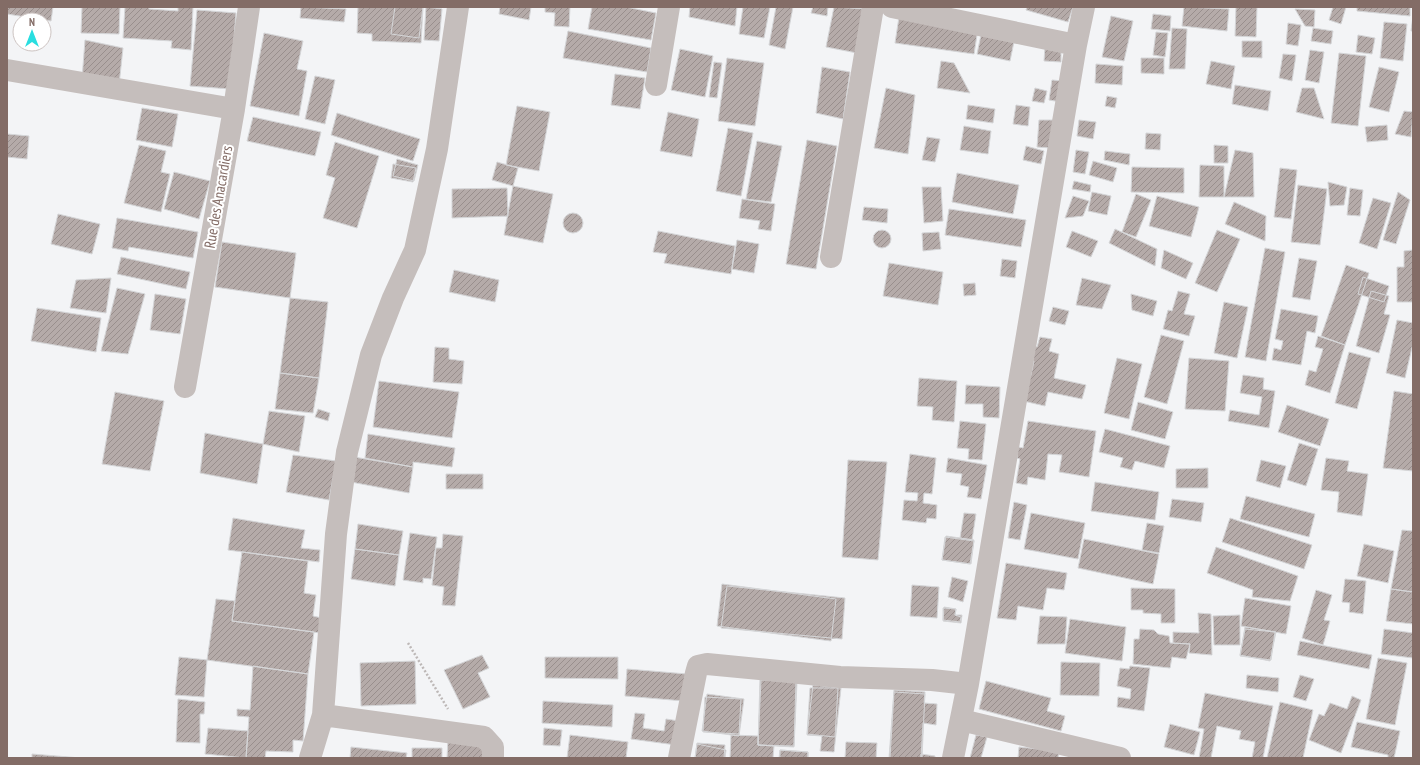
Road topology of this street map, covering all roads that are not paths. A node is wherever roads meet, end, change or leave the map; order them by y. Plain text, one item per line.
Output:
1 (249, 7) edge
2 (458, 7) edge
3 (669, 7) edge
4 (873, 7) edge
5 (892, 7) edge
6 (1084, 7) edge
7 (1076, 45) junction
8 (7, 70) edge
9 (656, 85) dead end
10 (234, 109) junction
11 (831, 256) dead end
12 (185, 387) dead end
13 (968, 684) junction
14 (323, 715) junction
15 (961, 720) junction
16 (310, 758) edge
17 (493, 758) edge
18 (679, 758) edge
19 (952, 758) edge
20 (1120, 758) edge

1 - 10 street, Rue des Anacardiers
2 - 14 street
3 - 9 street
4 - 11 street
5 - 7 street
6 - 7 street
7 - 13 street
8 - 10 street
10 - 12 street, Rue des Anacardiers
13 - 15 street
13 - 18 street
14 - 16 street
14 - 17 street
15 - 19 street
15 - 20 street

